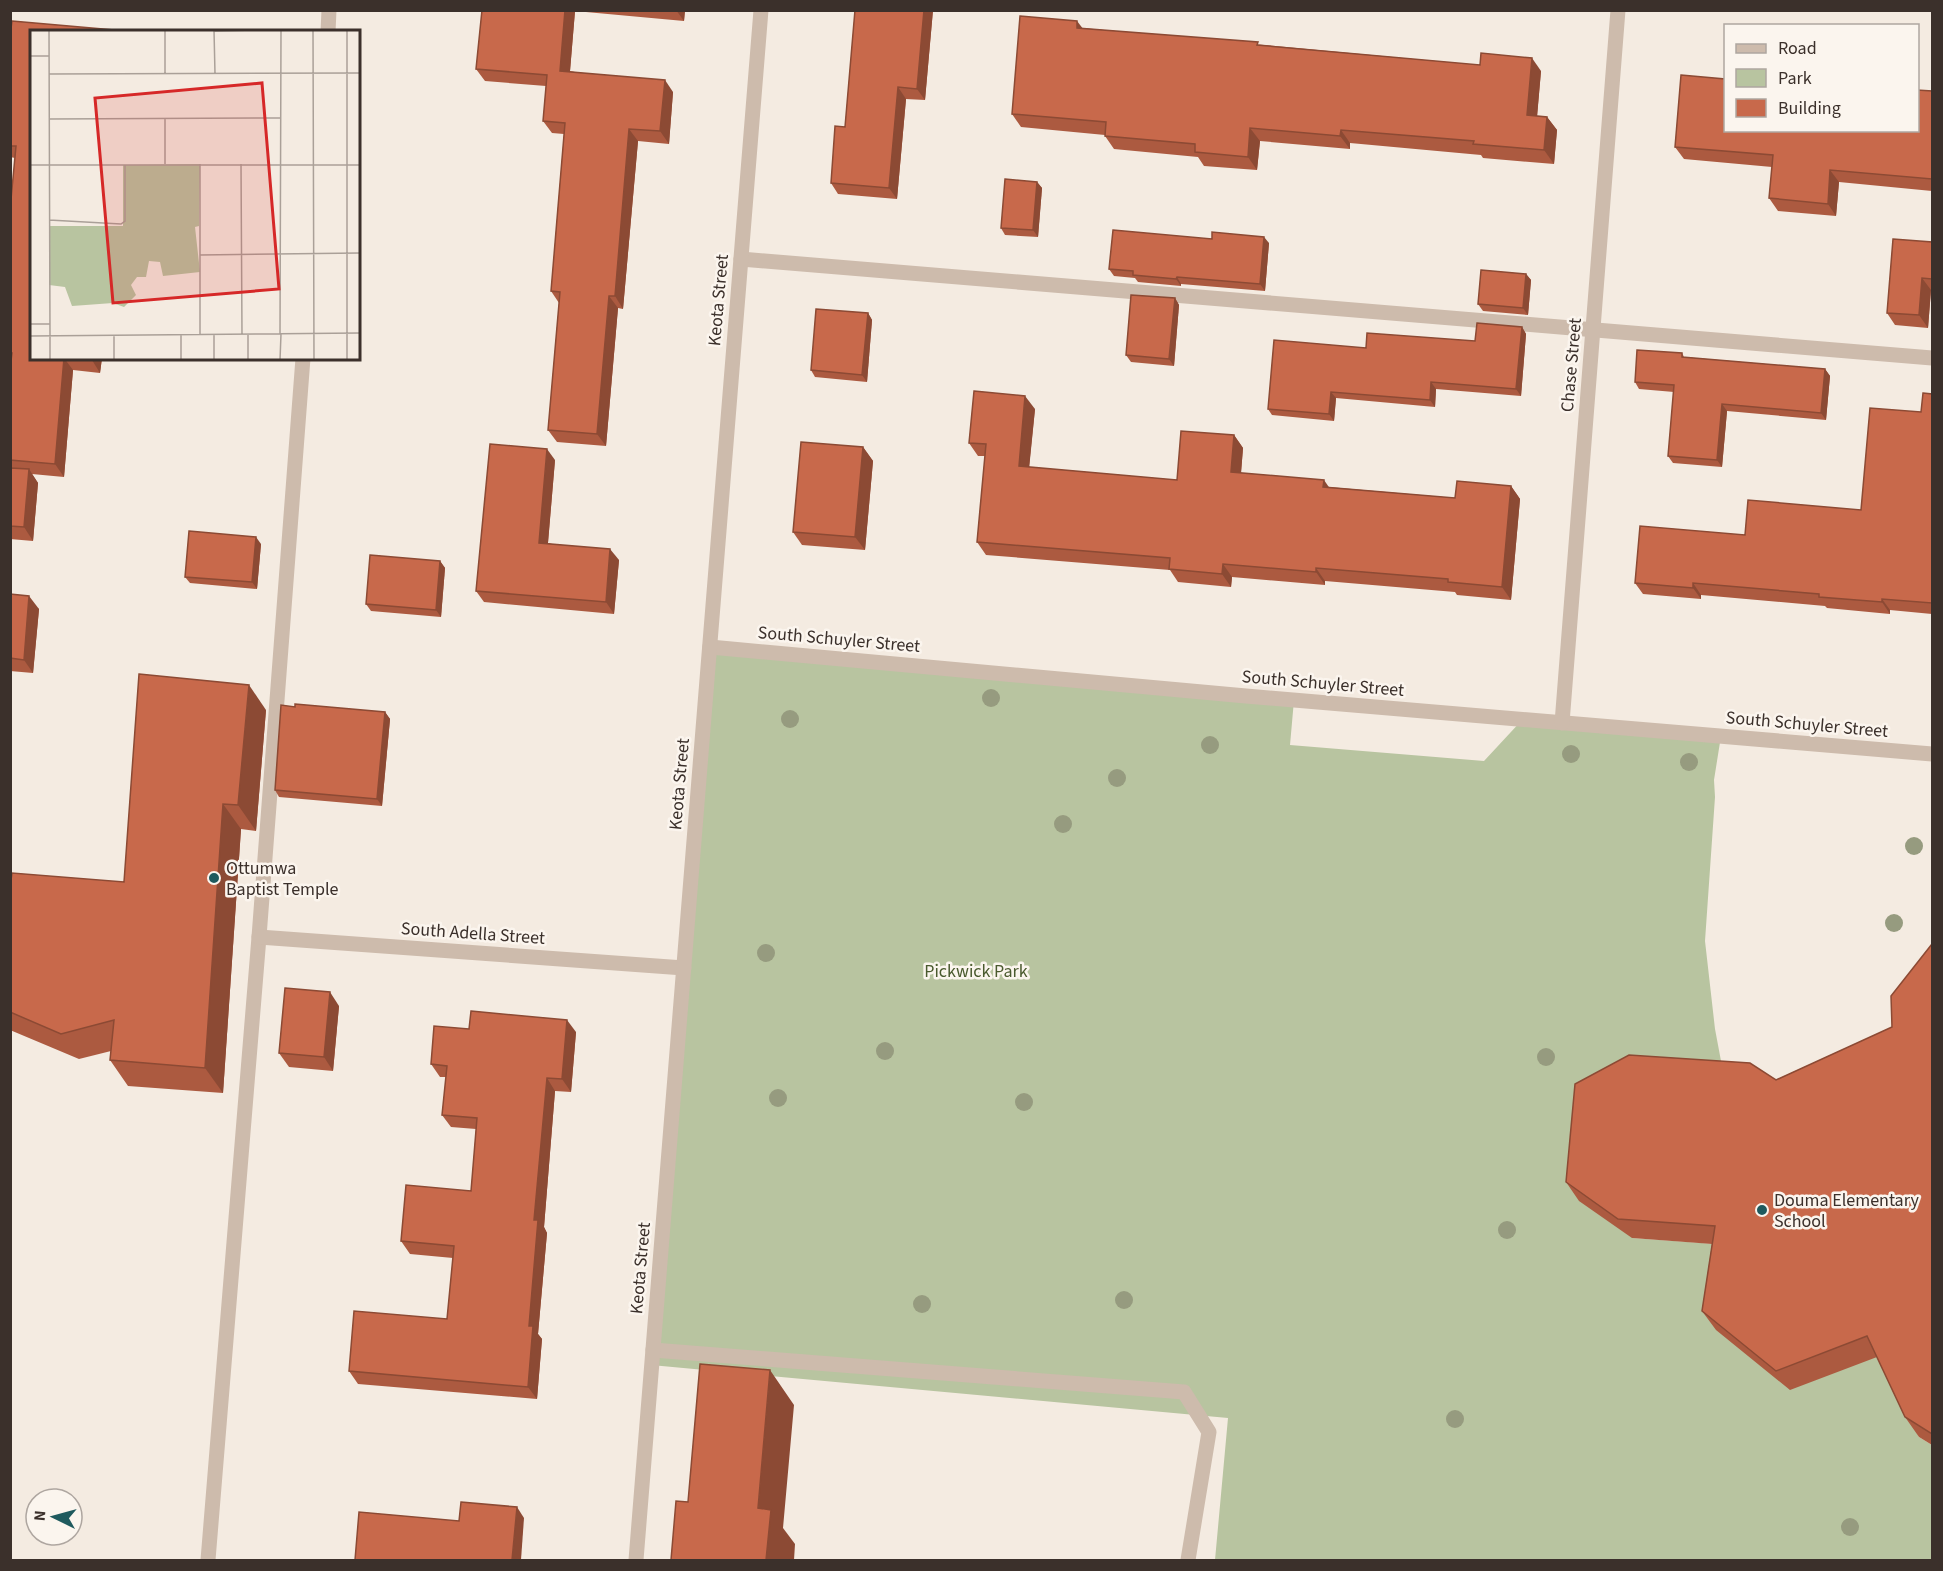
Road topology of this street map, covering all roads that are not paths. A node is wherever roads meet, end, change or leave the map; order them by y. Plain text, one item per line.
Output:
1 (329, 10) edge
2 (761, 10) edge
3 (1618, 10) edge
4 (328, 30) edge
5 (741, 259) junction
6 (1593, 330) junction
7 (1932, 358) edge
8 (303, 360) edge
9 (710, 647) junction
10 (1562, 723) junction
11 (1932, 754) edge
12 (259, 937) junction
13 (684, 968) junction
14 (653, 1350) junction
15 (208, 1560) edge
16 (636, 1560) edge
17 (1188, 1560) edge

1 - 4 street
2 - 5 street, Keota Street
3 - 6 street, Chase Street
5 - 6 street
5 - 9 street, Keota Street
6 - 7 street
6 - 10 street, Chase Street
8 - 12 street
9 - 10 street, South Schuyler Street
9 - 13 street, Keota Street
10 - 11 street, South Schuyler Street
12 - 13 street, South Adella Street
12 - 15 street
13 - 14 street, Keota Street
14 - 16 street, Keota Street
14 - 17 street

